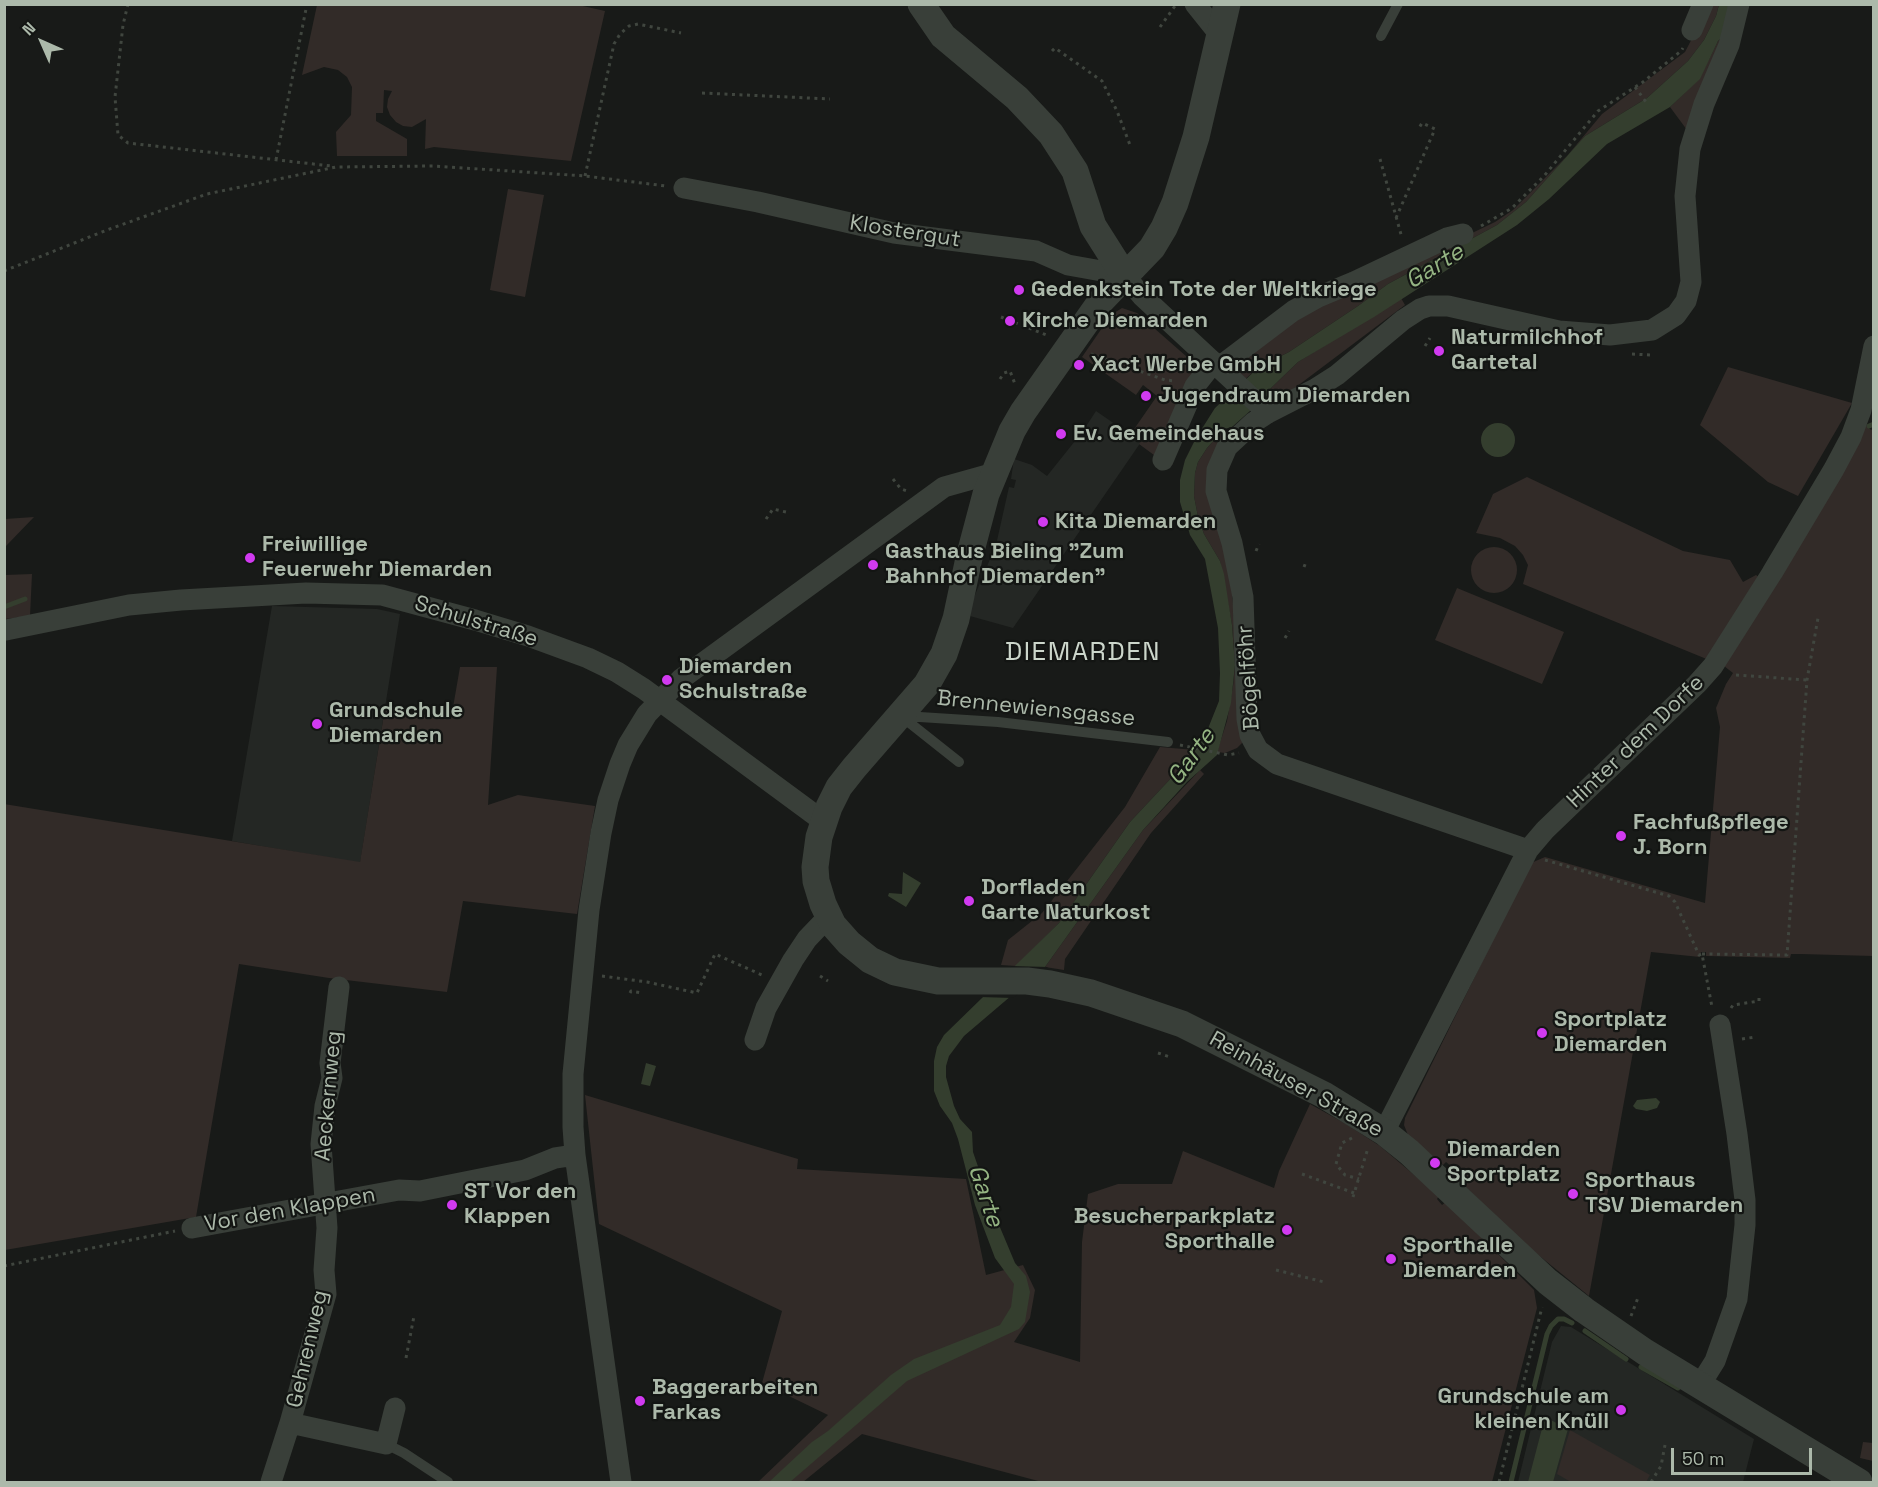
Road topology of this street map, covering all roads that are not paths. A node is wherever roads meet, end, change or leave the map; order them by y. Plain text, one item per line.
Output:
1 (921, 4) edge
2 (1195, 4) edge
3 (1227, 4) edge
4 (1398, 4) edge
5 (1703, 4) edge
6 (1739, 4) edge
7 (1692, 30) road end
8 (1219, 34) junction
9 (1381, 36) dead end
10 (684, 188) road end
11 (1463, 234) road end
12 (1124, 276) junction
13 (1874, 346) edge
14 (1221, 370) junction
15 (1263, 408) junction
16 (1163, 460) dead end
17 (994, 473) junction
18 (6, 630) dead end
19 (658, 700) junction
20 (901, 716) junction
21 (1168, 742) dead end
22 (959, 762) dead end
23 (823, 821) junction
24 (1528, 850) junction
25 (828, 916) junction
26 (339, 987) dead end
27 (1720, 1025) road end
28 (755, 1040) dead end
29 (1377, 1138) junction
30 (575, 1155) junction
31 (324, 1204) junction
32 (192, 1228) road end
33 (1700, 1385) junction
34 (394, 1408) dead end
35 (290, 1423) junction
36 (386, 1444) junction
37 (271, 1482) edge
38 (448, 1482) edge
39 (621, 1482) edge
40 (1859, 1482) edge

1 - 12 street
2 - 8 street
3 - 8 street, Reinhäuser Straße
4 - 9 lane
5 - 7 street
6 - 15 street, Bögelföhr
8 - 12 street, Reinhäuser Straße
10 - 12 street, Klostergut
11 - 14 street
12 - 14 street
12 - 17 street, Reinhäuser Straße
13 - 24 street, Hinter dem Dorfe
14 - 15 street
14 - 16 street
15 - 24 street, Bögelföhr
17 - 19 street
17 - 20 street, Reinhäuser Straße
18 - 19 street, Schulstraße
19 - 23 street, Schulstraße
19 - 30 street
20 - 21 lane, Brennewiensgasse
20 - 22 lane
20 - 23 street, Reinhäuser Straße
23 - 25 street, Reinhäuser Straße
24 - 29 street, Hinter dem Dorfe
25 - 28 street
25 - 29 street, Reinhäuser Straße
26 - 31 street, Aeckernweg
27 - 33 street
29 - 33 street, Reinhäuser Straße
30 - 31 street, Vor den Klappen
30 - 39 street
31 - 32 street, Vor den Klappen
31 - 35 street, Gehrenweg
33 - 40 street, Reinhäuser Straße
34 - 36 street
35 - 36 street, Gehrenweg
35 - 37 street, Gehrenweg
36 - 38 lane

